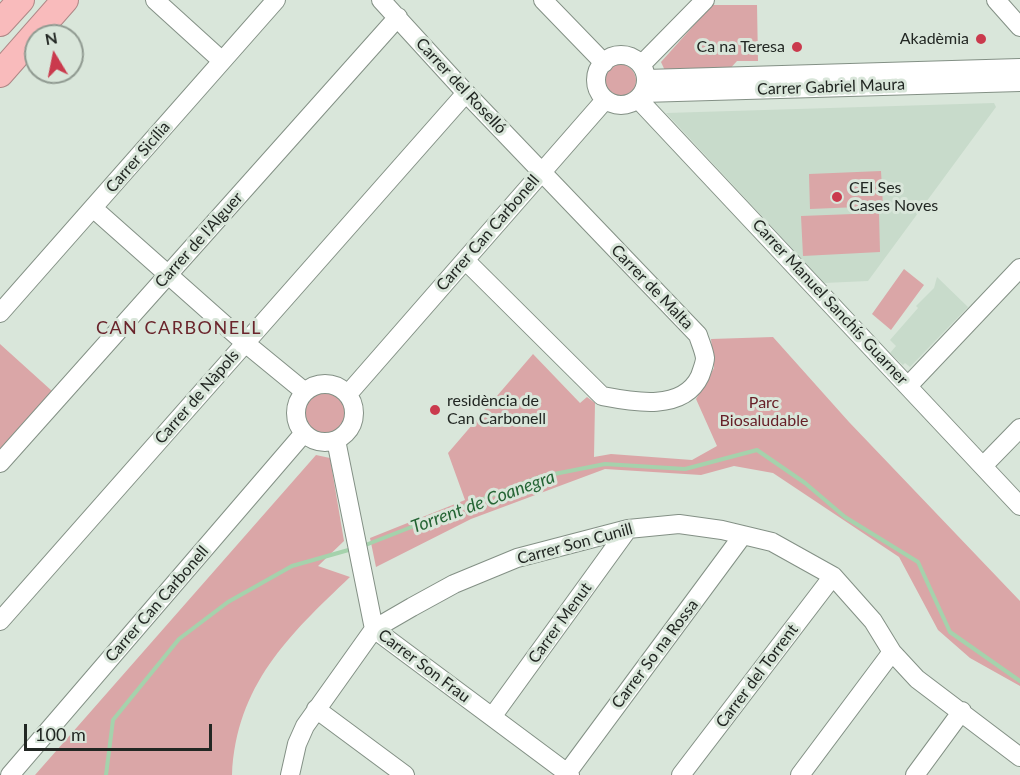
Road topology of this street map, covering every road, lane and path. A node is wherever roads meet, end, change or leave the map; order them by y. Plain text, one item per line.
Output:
1 (14, 0) edge
2 (21, 0) edge
3 (65, 0) edge
4 (155, 0) edge
5 (276, 0) edge
6 (381, 0) edge
7 (687, 0) edge
8 (705, 0) edge
9 (996, 0) edge
10 (549, 2) edge
11 (398, 17) junction
12 (0, 23) edge
13 (1020, 27) edge
14 (221, 60) junction
15 (604, 63) junction
16 (1020, 68) edge
17 (0, 74) edge
18 (640, 79) junction
19 (1020, 82) edge
20 (466, 93) junction
21 (605, 99) junction
22 (542, 172) junction
23 (93, 208) junction
24 (465, 260) junction
25 (1020, 268) edge
26 (168, 274) junction
27 (0, 313) edge
28 (244, 342) junction
29 (908, 386) junction
30 (305, 392) junction
31 (348, 394) junction
32 (1020, 428) edge
33 (304, 433) junction
34 (336, 440) junction
35 (0, 463) edge
36 (983, 466) junction
37 (1020, 506) edge
38 (628, 529) junction
39 (743, 535) junction
40 (833, 576) junction
41 (0, 621) edge
42 (374, 629) junction
43 (892, 652) junction
44 (316, 709) junction
45 (962, 711) junction
46 (492, 717) junction
47 (1020, 757) edge
48 (568, 774) edge
49 (10, 775) edge
50 (290, 775) edge
51 (405, 775) edge
52 (681, 775) edge
53 (800, 775) edge
54 (915, 775) edge

1 - 12 highway
2 - 12 highway
3 - 17 highway
4 - 14 street
5 - 14 street, Carrer Sicília
6 - 11 street, Carrer del Roselló
7 - 18 street
8 - 18 street
9 - 13 street
10 - 15 street
11 - 20 street, Carrer del Roselló
11 - 26 street, Carrer de l'Alguer
14 - 23 street, Carrer Sicília
15 - 18 street
15 - 21 street
16 - 18 street, Carrer Gabriel Maura
18 - 19 street, Carrer Gabriel Maura
18 - 21 street
18 - 29 street, Carrer Manuel Sanchís Guarner
20 - 22 street, Carrer del Roselló
20 - 28 street, Carrer de Nàpols
21 - 22 street, Carrer Can Carbonell
22 - 24 street, Carrer Can Carbonell
22 - 24 street, Carrer de Malta
23 - 26 street
23 - 27 street, Carrer Sicília
24 - 31 street, Carrer Can Carbonell
25 - 29 street
26 - 28 street
26 - 35 street, Carrer de l'Alguer
28 - 30 street
28 - 41 street, Carrer de Nàpols
29 - 36 street, Carrer Manuel Sanchís Guarner
30 - 31 street
30 - 33 street
31 - 34 street
32 - 36 street
33 - 34 street
33 - 49 street, Carrer Can Carbonell
34 - 42 street, Carrer Son Frau
36 - 37 street, Carrer Manuel Sanchís Guarner
38 - 39 street, Carrer Son Cunill
38 - 42 street, Carrer Son Cunill
38 - 46 street, Carrer Menut
39 - 40 street, Carrer Son Cunill
39 - 48 street, Carrer So na Rossa
40 - 43 street, Carrer Son Cunill
40 - 52 street, Carrer del Torrent
42 - 44 street, Carrer Son Cunill
42 - 46 street, Carrer Son Frau
43 - 45 street, Carrer Son Cunill
43 - 53 street
44 - 50 street, Carrer Son Cunill
44 - 51 street
45 - 47 street, Carrer Son Cunill
45 - 54 street
46 - 48 street, Carrer Son Frau

